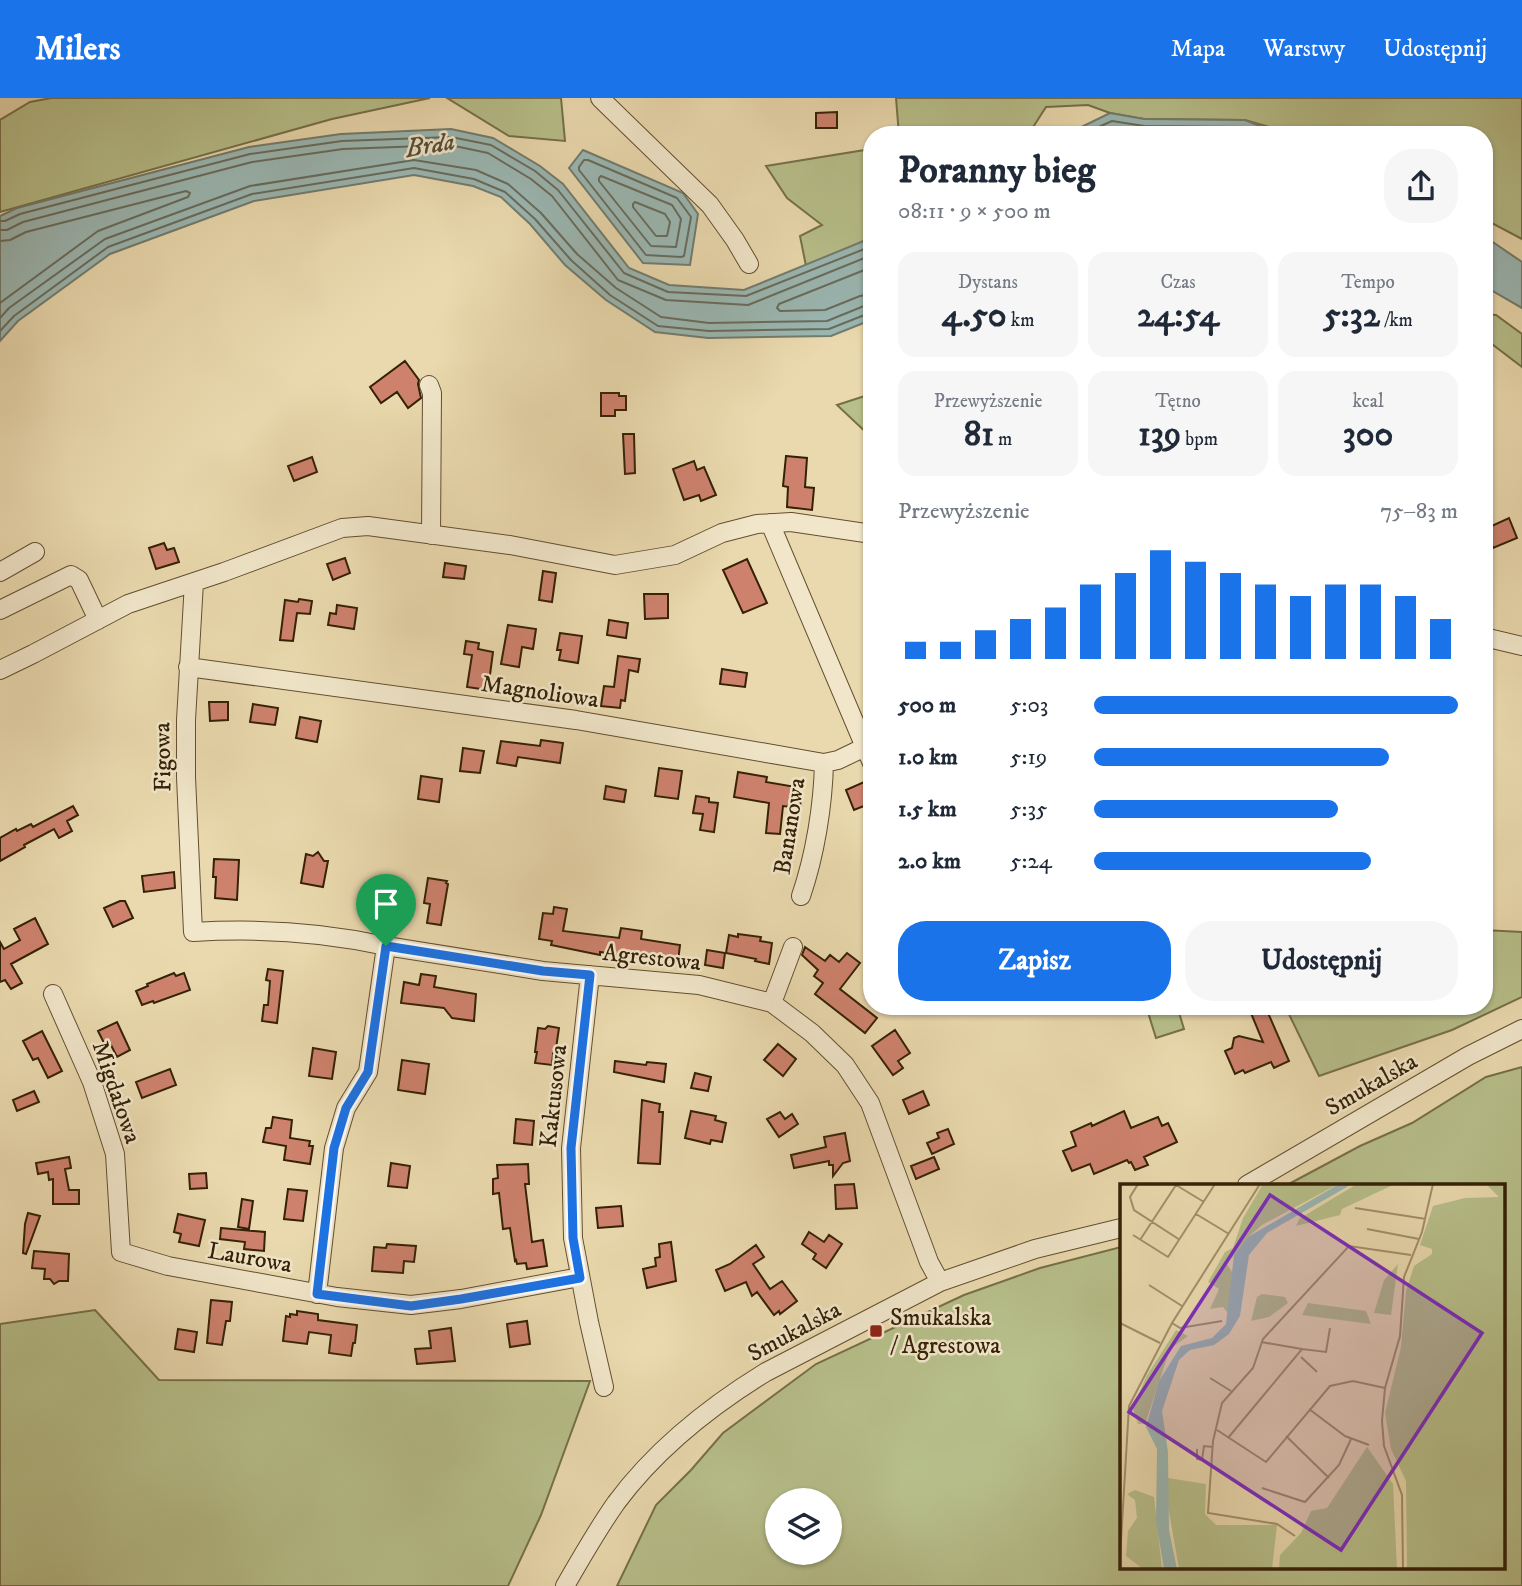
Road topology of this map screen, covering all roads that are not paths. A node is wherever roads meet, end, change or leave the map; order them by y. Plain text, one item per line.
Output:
1 (600, 98) edge
2 (749, 264) dead end
3 (429, 385) dead end
4 (770, 523) junction
5 (863, 533) edge
6 (431, 535) junction
7 (34, 552) dead end
8 (0, 572) edge
9 (194, 582) junction
10 (0, 610) edge
11 (98, 620) junction
12 (1493, 639) edge
13 (1522, 646) edge
14 (188, 667) junction
15 (0, 670) edge
16 (863, 743) edge
17 (863, 756) edge
18 (824, 763) junction
19 (801, 896) dead end
20 (193, 932) joint
21 (386, 946) junction
22 (793, 947) dead end
23 (590, 975) junction
24 (53, 994) dead end
25 (772, 1003) junction
26 (1522, 1029) edge
27 (1249, 1184) edge
28 (1120, 1228) edge
29 (121, 1252) joint
30 (580, 1278) junction
31 (940, 1283) junction
32 (317, 1294) junction
33 (604, 1387) dead end
34 (565, 1586) edge

1 - 2 street
3 - 6 street
4 - 5 street
4 - 6 street
4 - 16 street
6 - 9 street
7 - 8 street
9 - 11 street
9 - 14 street, Figowa
10 - 11 street
11 - 15 street
12 - 13 street
14 - 18 street, Magnoliowa
14 - 20 street, Figowa
17 - 18 street, Magnoliowa
18 - 19 street, Bananowa
20 - 21 street, Agrestowa
21 - 23 street, Agrestowa
21 - 32 street
22 - 25 street
23 - 25 street, Agrestowa
23 - 30 street, Kaktusowa
24 - 29 street, Migdałowa
25 - 31 street, Agrestowa
26 - 27 street, Smukalska
28 - 31 street, Smukalska
29 - 32 street, Laurowa
30 - 32 street, Laurowa
30 - 33 street, Kaktusowa
31 - 34 street, Smukalska

